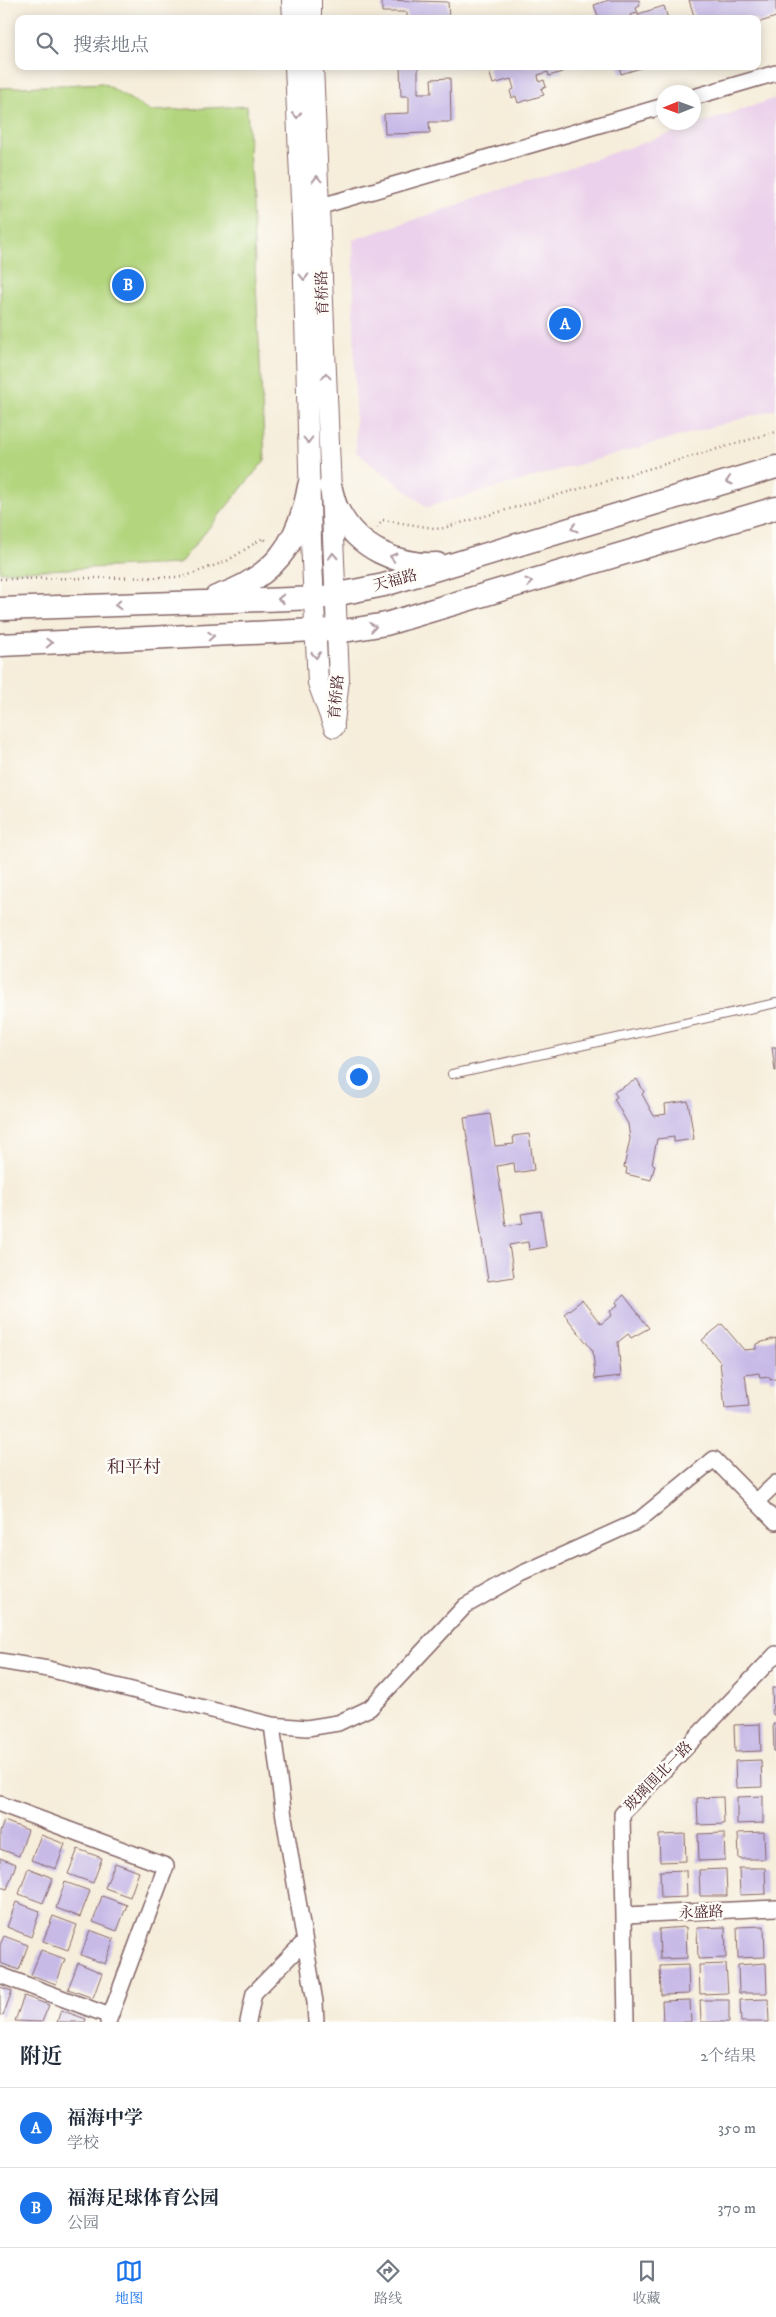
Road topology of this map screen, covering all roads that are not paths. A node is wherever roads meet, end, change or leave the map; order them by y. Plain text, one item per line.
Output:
1 (292, 0) edge
2 (311, 0) edge
3 (293, 15) edge
4 (312, 15) edge
5 (295, 70) edge
6 (313, 70) edge
7 (776, 73) edge
8 (701, 95) edge
9 (656, 108) edge
10 (318, 207) junction
11 (776, 467) edge
12 (320, 486) junction
13 (776, 508) edge
14 (458, 562) junction
15 (324, 596) junction
16 (189, 603) junction
17 (0, 610) edge
18 (326, 631) junction
19 (0, 645) edge
20 (776, 1003) edge
21 (452, 1074) dead end
22 (776, 1483) edge
23 (756, 1502) junction
24 (776, 1522) edge
25 (776, 1654) edge
26 (0, 1661) edge
27 (272, 1725) junction
28 (0, 1804) edge
29 (776, 1908) edge
30 (625, 1915) junction
31 (305, 1941) junction
32 (0, 1975) edge
33 (109, 2019) edge
34 (248, 2022) edge
35 (316, 2022) edge
36 (626, 2022) edge

1 - 3 street
2 - 4 street
5 -> 12 street, 育桥路
10 -> 6 street, 育桥路
7 - 8 street
9 - 10 street
12 -> 10 street, 育桥路
11 -> 14 main road, 天福路
14 -> 12 main road
12 - 15 street, 育桥路
12 - 16 main road
18 -> 13 main road
14 - 15 main road, 天福路
15 -> 16 main road, 天福路
15 - 18 street, 育桥路
16 -> 17 main road, 天福路
19 -> 18 main road
20 - 21 lane
22 - 23 street
23 - 24 street
23 - 27 street
25 - 30 street, 玻璃围北一路
26 - 27 street
27 - 31 street
28 - 33 street
29 - 30 street, 永盛路
30 - 36 street, 玻璃围北一路
31 - 34 street
31 - 35 street
32 - 33 street

